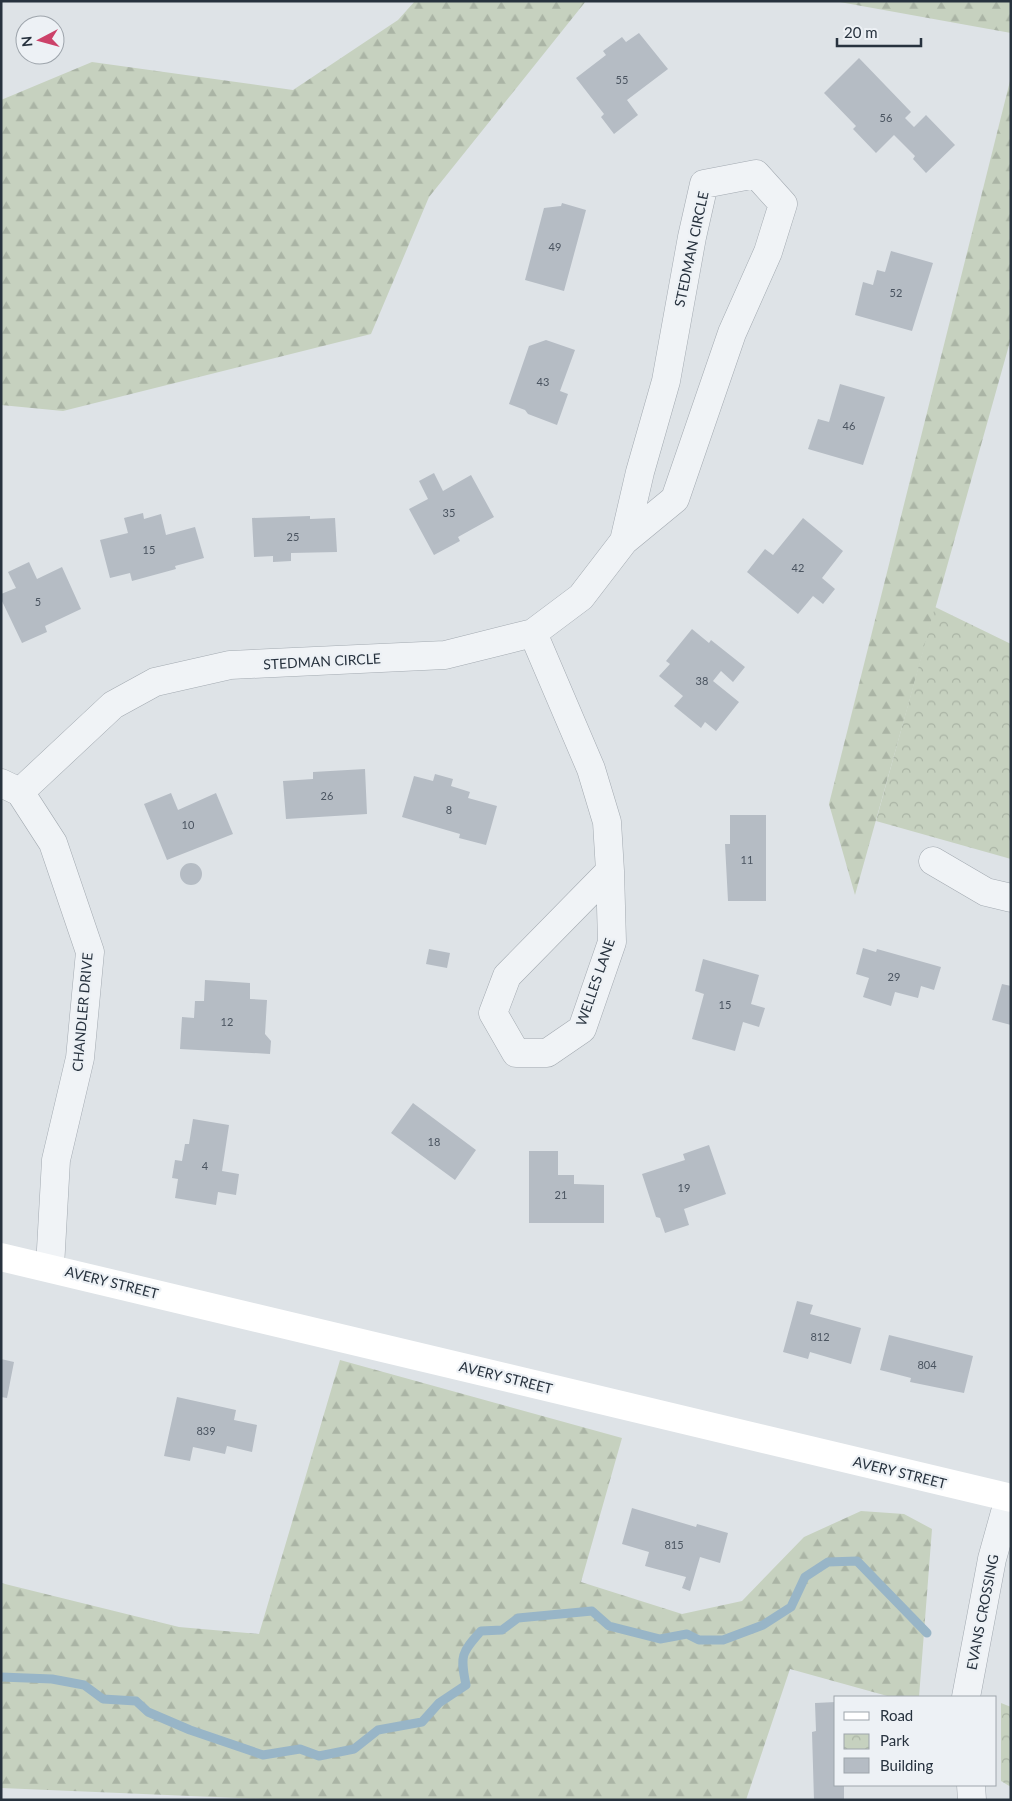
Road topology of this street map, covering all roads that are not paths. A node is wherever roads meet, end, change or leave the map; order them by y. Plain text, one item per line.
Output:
1 (624, 541) junction
2 (533, 633) junction
3 (11, 787) edge
4 (933, 861) dead end
5 (610, 871) junction
6 (1011, 898) edge
7 (1, 1257) edge
8 (50, 1267) junction
9 (1010, 1498) edge
10 (966, 1696) edge
11 (971, 1786) edge
12 (972, 1800) edge

1 - 1 street, STEDMAN CIRCLE
1 - 2 street, STEDMAN CIRCLE
2 - 3 street, STEDMAN CIRCLE
2 - 5 street, WELLES LANE
3 - 8 street, CHANDLER DRIVE
4 - 6 street
5 - 5 street, WELLES LANE
7 - 8 main road, AVERY STREET
8 - 9 main road, AVERY STREET
9 - 10 street, EVANS CROSSING
11 - 12 street

